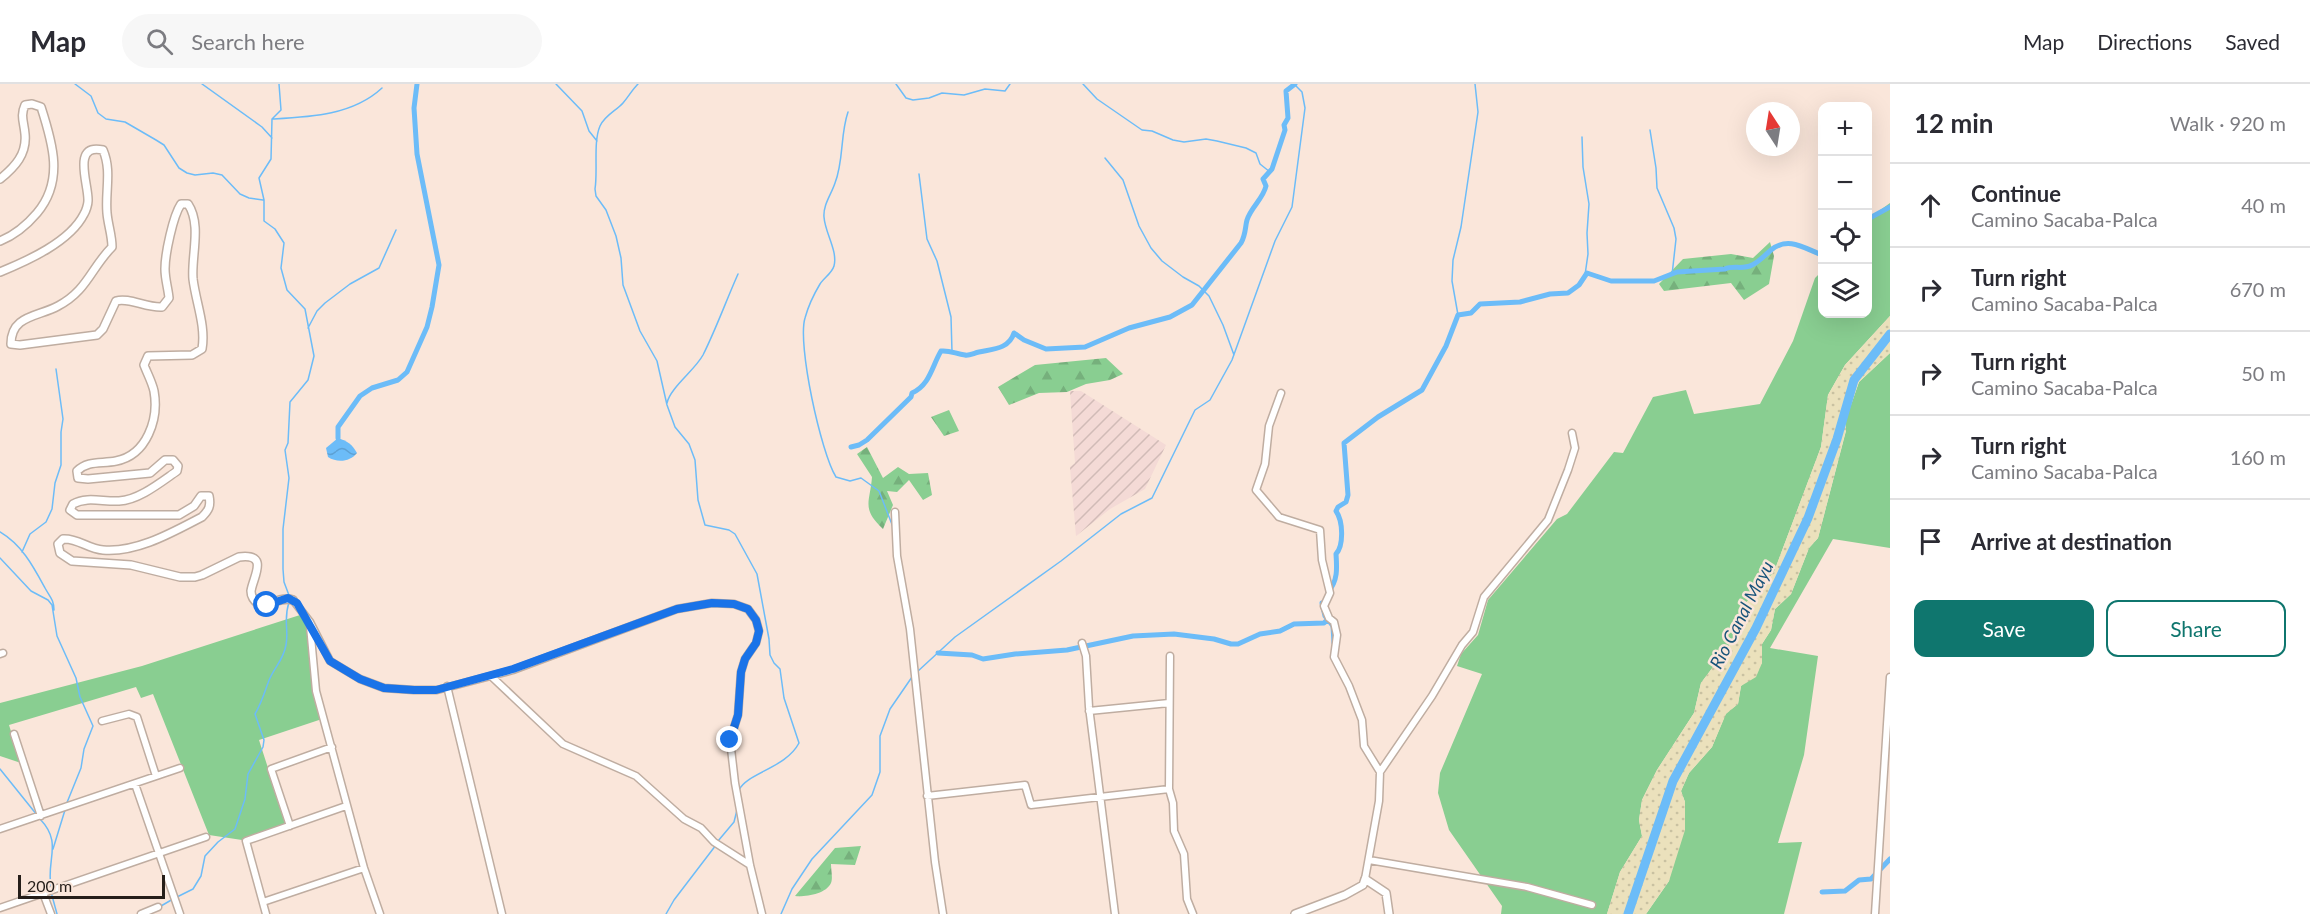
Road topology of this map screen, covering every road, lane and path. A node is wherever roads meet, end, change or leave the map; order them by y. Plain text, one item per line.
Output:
1 (0, 179) edge
2 (0, 242) edge
3 (0, 272) edge
4 (1281, 393) dead end
5 (1572, 433) dead end
6 (895, 512) dead end
7 (291, 599) joint
8 (310, 622) junction
9 (1082, 643) dead end
10 (1170, 656) dead end
11 (491, 676) junction
12 (1890, 677) edge
13 (447, 687) junction
14 (1169, 703) junction
15 (1089, 711) junction
16 (102, 721) dead end
17 (14, 734) dead end
18 (332, 747) junction
19 (180, 768) dead end
20 (1380, 772) junction
21 (156, 776) junction
22 (135, 784) junction
23 (1169, 789) junction
24 (927, 796) junction
25 (1100, 796) junction
26 (346, 806) junction
27 (40, 816) junction
28 (290, 826) junction
29 (0, 829) edge
30 (206, 837) dead end
31 (161, 854) junction
32 (1369, 860) junction
33 (750, 866) junction
34 (364, 868) junction
35 (1365, 879) junction
36 (43, 893) junction
37 (263, 902) junction
38 (1592, 905) dead end
39 (0, 908) edge
40 (158, 908) dead end
41 (51, 914) edge
42 (141, 914) edge
43 (180, 914) edge
44 (266, 914) edge
45 (380, 914) edge
46 (502, 914) edge
47 (762, 914) edge
48 (943, 914) edge
49 (1115, 914) edge
50 (1193, 914) edge
51 (1295, 914) edge
52 (1389, 914) edge
53 (1875, 914) edge

1 - 2 street
3 - 7 street
4 - 20 street
5 - 20 street
6 - 24 street
7 - 8 street
8 - 13 street
8 - 18 street
9 - 15 street
10 - 14 street
11 - 13 street
11 - 33 street
11 - 33 street
12 - 53 street
13 - 46 street
14 - 15 street
14 - 23 street
15 - 25 street
16 - 21 street
17 - 27 street
18 - 26 street
18 - 28 street
19 - 21 street
20 - 32 street
21 - 22 street
22 - 27 street
22 - 31 street
23 - 25 street
23 - 50 street
24 - 25 street
24 - 48 street
25 - 49 street
26 - 28 street
26 - 34 street
27 - 29 street
28 - 37 street
30 - 31 street
31 - 36 street
31 - 43 street
32 - 35 street
32 - 38 street
33 - 47 street
34 - 37 street
34 - 45 street
35 - 51 street
35 - 52 street
36 - 39 street
36 - 41 street
37 - 44 street
40 - 42 street

